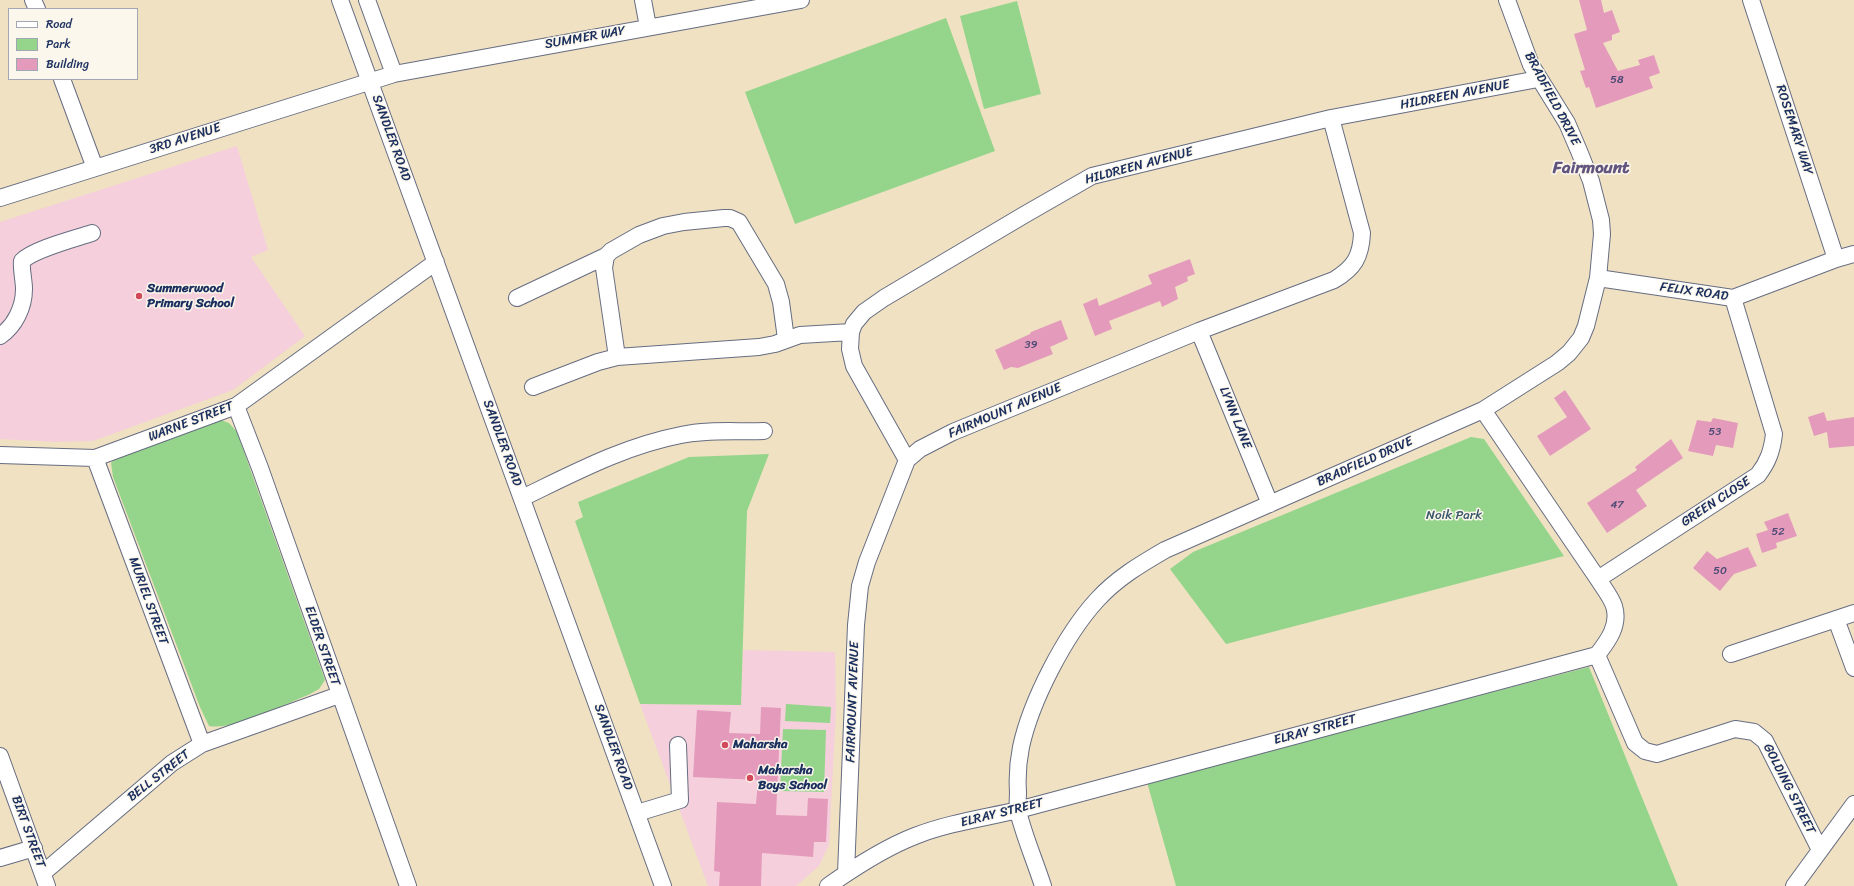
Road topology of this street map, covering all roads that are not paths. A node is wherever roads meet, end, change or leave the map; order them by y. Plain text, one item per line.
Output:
1 (340, 0) edge
2 (367, 0) edge
3 (642, 0) edge
4 (801, 0) edge
5 (1506, 0) edge
6 (1751, 0) edge
7 (648, 26) junction
8 (394, 74) junction
9 (1538, 79) junction
10 (62, 80) edge
11 (370, 80) junction
12 (1331, 118) junction
13 (95, 168) junction
14 (0, 198) edge
15 (92, 233) dead end
16 (1854, 254) edge
17 (606, 256) junction
18 (1836, 259) junction
19 (436, 262) junction
20 (1598, 278) junction
21 (517, 298) dead end
22 (1733, 298) junction
23 (1199, 331) junction
24 (850, 332) junction
25 (0, 336) edge
26 (786, 339) junction
27 (617, 357) junction
28 (534, 387) dead end
29 (236, 406) junction
30 (1483, 410) junction
31 (764, 431) dead end
32 (0, 455) edge
33 (95, 458) junction
34 (907, 460) junction
35 (522, 498) junction
36 (1270, 504) junction
37 (1598, 579) junction
38 (1854, 613) edge
39 (1836, 620) junction
40 (1730, 654) dead end
41 (1597, 655) junction
42 (1854, 668) edge
43 (339, 695) junction
44 (202, 744) junction
45 (678, 745) dead end
46 (0, 756) edge
47 (1854, 804) edge
48 (1018, 810) junction
49 (637, 813) junction
50 (34, 848) junction
51 (1820, 850) junction
52 (0, 858) edge
53 (846, 873) junction
54 (45, 879) edge
55 (408, 886) edge
56 (663, 886) edge
57 (828, 886) edge
58 (1042, 886) edge
59 (1794, 886) edge

1 - 11 street, SANDLER ROAD
2 - 8 street
3 - 7 street
4 - 7 street, SUMMER WAY
5 - 9 street, BRADFIELD DRIVE
6 - 18 street, ROSEMARY WAY
7 - 8 street, SUMMER WAY
8 - 11 street, SUMMER WAY
9 - 12 street, HILDREEN AVENUE
9 - 20 street, BRADFIELD DRIVE
10 - 13 street
11 - 13 street, 3RD AVENUE
11 - 19 street, SANDLER ROAD
12 - 23 street, FAIRMOUNT AVENUE
12 - 24 street, HILDREEN AVENUE
13 - 14 street, 3RD AVENUE
15 - 25 street
16 - 18 street, FELIX ROAD
17 - 21 street
17 - 26 street
17 - 27 street
18 - 22 street, FELIX ROAD
19 - 29 street, WARNE STREET
19 - 35 street, SANDLER ROAD
20 - 22 street, FELIX ROAD
20 - 30 street, BRADFIELD DRIVE
22 - 37 street, GREEN CLOSE
23 - 34 street, FAIRMOUNT AVENUE
23 - 36 street, LYNN LANE
24 - 26 street
24 - 34 street
26 - 27 street
27 - 28 street
29 - 33 street, WARNE STREET
29 - 43 street, ELDER STREET
30 - 36 street, BRADFIELD DRIVE
30 - 37 street
31 - 35 street
32 - 33 street, WARNE STREET
33 - 44 street, MURIEL STREET
34 - 53 street, FAIRMOUNT AVENUE
35 - 49 street, SANDLER ROAD
36 - 48 street, BRADFIELD DRIVE
37 - 41 street
38 - 39 street
39 - 40 street
39 - 42 street
41 - 48 street, ELRAY STREET
41 - 51 street, GOLDING STREET
43 - 44 street, BELL STREET
43 - 55 street, ELDER STREET
44 - 54 street, BELL STREET
45 - 49 street
46 - 50 street, BIRT STREET
47 - 51 street
48 - 53 street, ELRAY STREET
48 - 58 street, BRADFIELD DRIVE
49 - 56 street, SANDLER ROAD
50 - 52 street
50 - 54 street, BIRT STREET
51 - 59 street
53 - 57 street, ELRAY STREET

